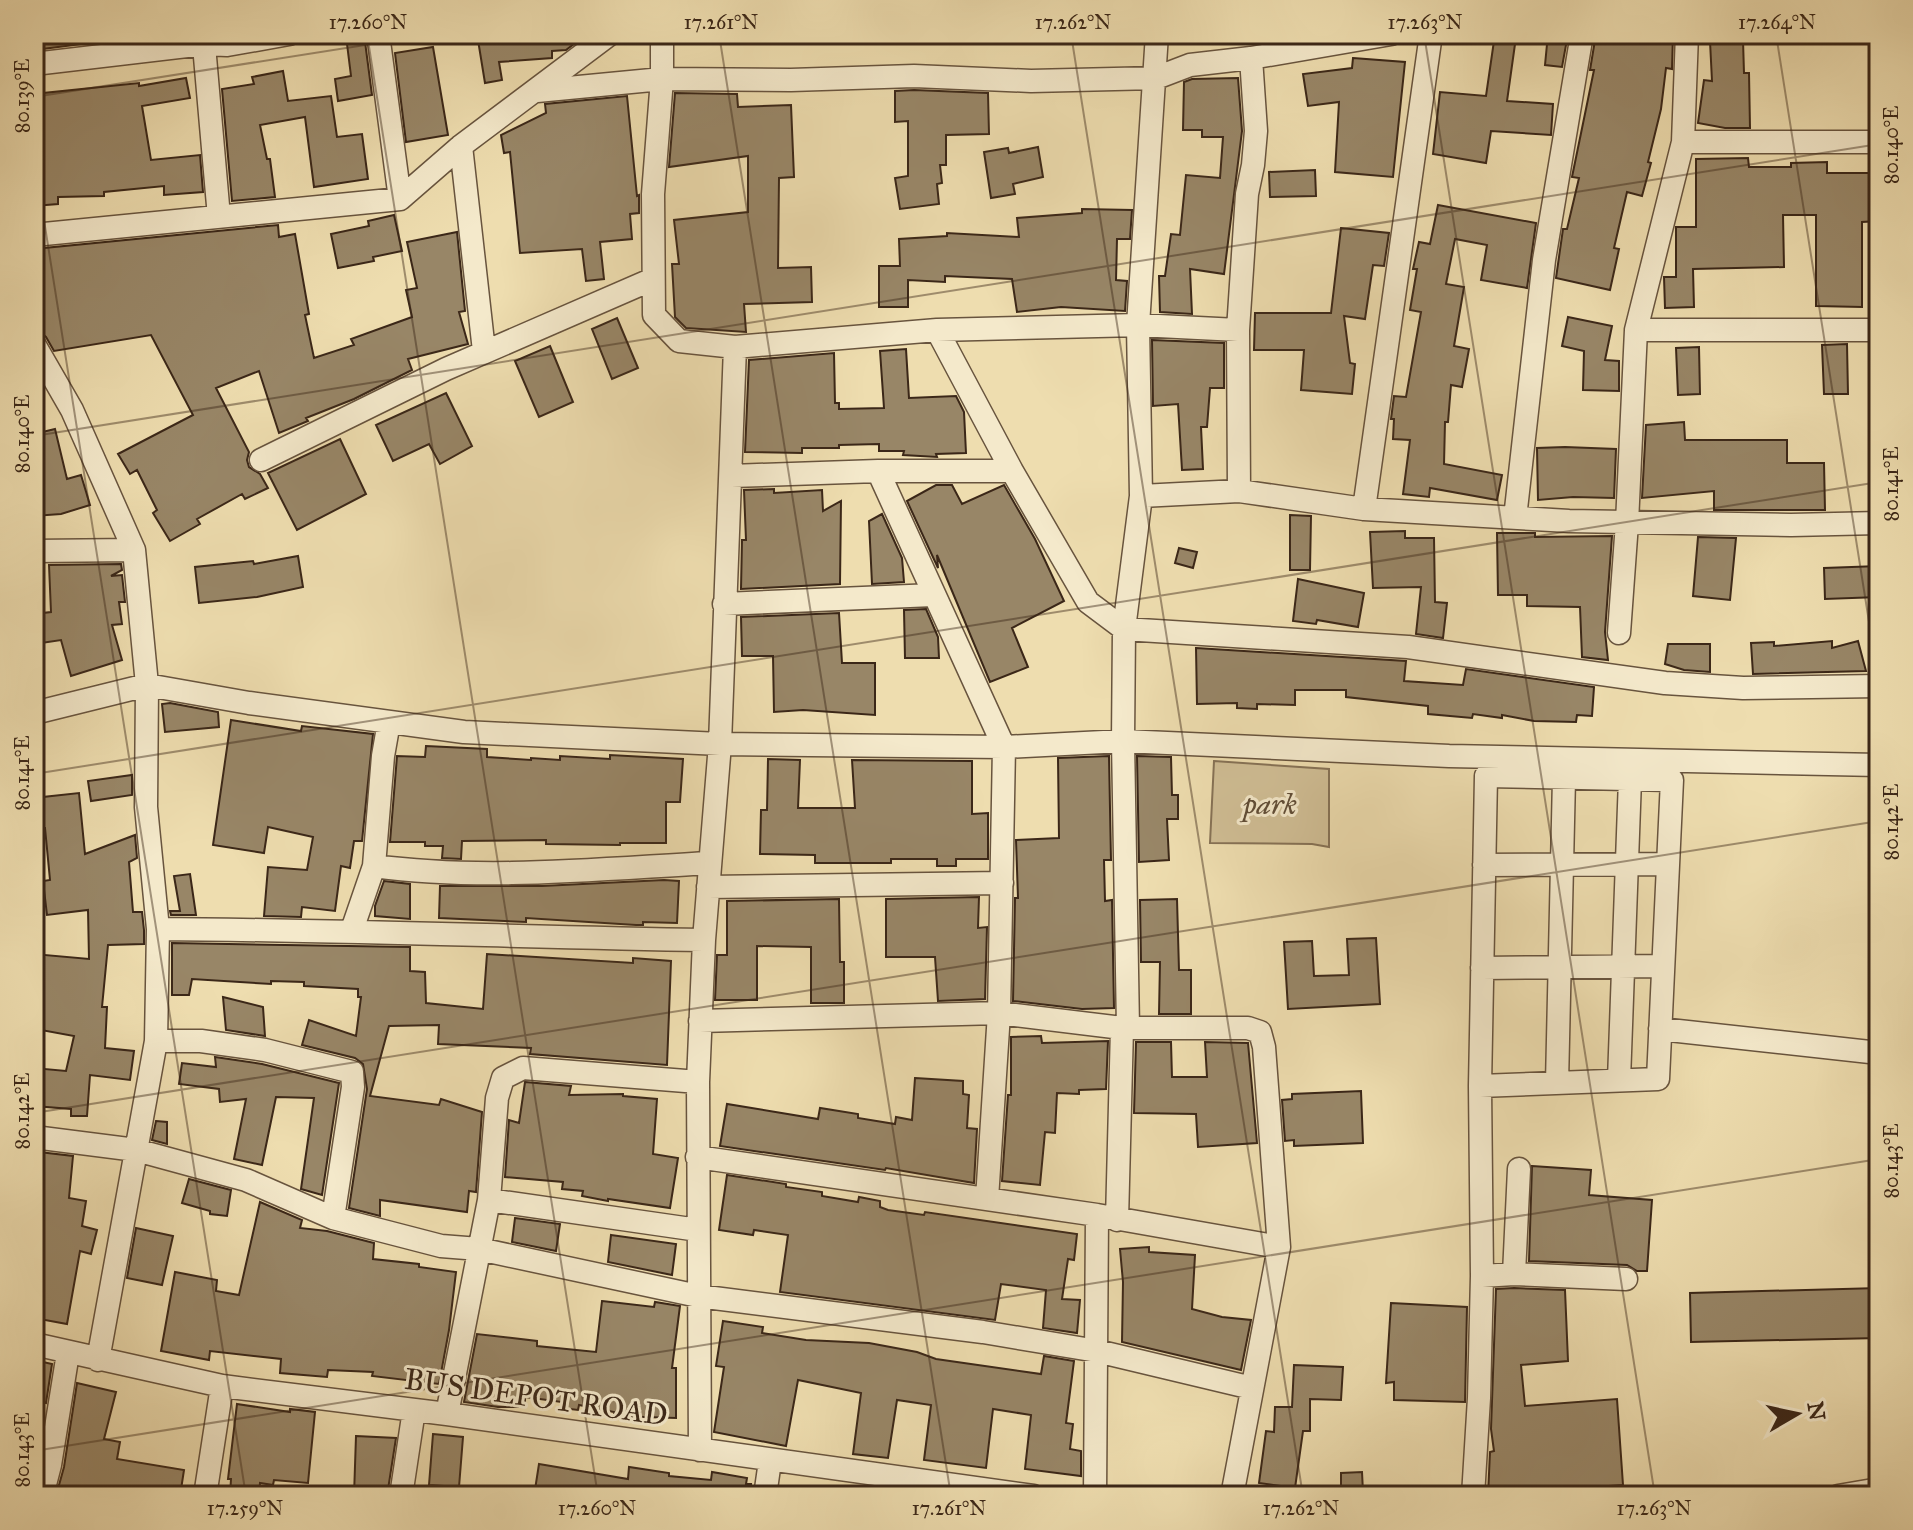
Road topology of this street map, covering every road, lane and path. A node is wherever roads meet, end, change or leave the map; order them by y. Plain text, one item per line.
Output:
1 (289, 34) edge
2 (378, 34) edge
3 (610, 34) edge
4 (662, 34) edge
5 (1157, 34) edge
6 (1391, 34) edge
7 (1431, 34) edge
8 (1582, 34) edge
9 (1687, 34) edge
10 (204, 39) edge
11 (1251, 58) junction
12 (34, 64) edge
13 (1156, 78) junction
14 (662, 79) junction
15 (537, 91) junction
16 (1683, 142) junction
17 (1879, 142) edge
18 (461, 146) junction
19 (400, 199) junction
20 (219, 217) junction
21 (34, 235) edge
22 (653, 279) junction
23 (1138, 325) junction
24 (937, 330) junction
25 (1238, 330) junction
26 (1636, 330) junction
27 (1879, 330) edge
28 (34, 344) edge
29 (735, 347) junction
30 (484, 351) junction
31 (261, 460) dead end
32 (878, 471) junction
33 (1012, 471) junction
34 (731, 476) junction
35 (1239, 491) junction
36 (1141, 496) junction
37 (1364, 509) junction
38 (1515, 518) junction
39 (1627, 523) junction
40 (1879, 523) edge
41 (134, 550) junction
42 (34, 551) edge
43 (933, 595) junction
44 (724, 604) junction
45 (1124, 629) junction
46 (1619, 633) dead end
47 (147, 685) junction
48 (1879, 686) edge
49 (34, 713) edge
50 (389, 722) junction
51 (1123, 741) junction
52 (720, 744) junction
53 (1004, 747) junction
54 (1879, 765) edge
55 (1564, 778) junction
56 (1630, 779) junction
57 (710, 863) junction
58 (1562, 864) junction
59 (1627, 864) junction
60 (1668, 864) junction
61 (1484, 865) junction
62 (374, 866) junction
63 (1002, 883) junction
64 (708, 887) junction
65 (158, 929) junction
66 (352, 930) junction
67 (704, 940) junction
68 (1624, 966) junction
69 (1663, 966) junction
70 (1560, 967) junction
71 (1482, 968) junction
72 (999, 1013) junction
73 (700, 1021) junction
74 (1125, 1028) junction
75 (1660, 1029) junction
76 (156, 1041) junction
77 (1879, 1053) edge
78 (1619, 1080) junction
79 (698, 1082) junction
80 (1557, 1083) junction
81 (1480, 1086) junction
82 (34, 1137) edge
83 (136, 1150) junction
84 (697, 1157) junction
85 (1519, 1169) dead end
86 (987, 1199) junction
87 (489, 1200) junction
88 (1107, 1217) junction
89 (333, 1218) junction
90 (698, 1230) junction
91 (1279, 1247) junction
92 (479, 1249) junction
93 (1514, 1274) junction
94 (1482, 1276) junction
95 (1626, 1279) dead end
96 (698, 1296) junction
97 (34, 1344) edge
98 (1097, 1351) junction
99 (68, 1353) junction
100 (98, 1360) junction
101 (222, 1386) junction
102 (1252, 1388) junction
103 (414, 1410) junction
104 (447, 1414) junction
105 (700, 1450) junction
106 (770, 1461) junction
107 (1879, 1489) edge
108 (941, 1490) edge
109 (42, 1496) edge
110 (205, 1496) edge
111 (401, 1496) edge
112 (765, 1496) edge
113 (1033, 1496) edge
114 (1095, 1496) edge
115 (1232, 1496) edge
116 (1473, 1496) edge
117 (1838, 1496) edge

1 - 10 street
2 - 19 street
3 - 15 street
4 - 14 street
5 - 13 street
6 - 11 street
7 - 37 street
8 - 38 street
9 - 16 street
10 - 12 street
10 - 20 street
11 - 13 street
11 - 25 street
13 - 14 street
13 - 23 street
14 - 15 street
14 - 22 street
15 - 18 street
16 - 17 street
16 - 26 street
18 - 19 street
18 - 30 street
19 - 20 street
20 - 21 street
22 - 29 street
22 - 30 street
23 - 24 street
23 - 25 street
23 - 36 street
24 - 29 street
24 - 33 street
25 - 35 street
26 - 27 street
26 - 39 street
28 - 41 street
29 - 34 street
30 - 31 street
32 - 33 street
32 - 34 street
32 - 43 street
33 - 45 street
34 - 44 street
35 - 36 street
35 - 37 street
36 - 45 street
37 - 38 street
38 - 39 street
39 - 40 street
39 - 46 street
41 - 42 street
41 - 47 street
43 - 44 street
43 - 53 street
44 - 52 street
45 - 48 street
45 - 51 street
47 - 49 street
47 - 50 street
47 - 65 street
50 - 52 street
50 - 62 street
51 - 53 street
51 - 54 street
51 - 74 street
52 - 53 street
52 - 57 street
53 - 63 street
55 - 56 street
55 - 58 street
55 - 61 street
56 - 59 street
56 - 60 street
57 - 62 street
57 - 64 street
58 - 59 street
58 - 61 street
58 - 70 street
59 - 60 street
59 - 68 street
60 - 69 street
61 - 71 street
62 - 66 street
63 - 64 street
63 - 72 street
64 - 67 street
65 - 66 street
65 - 76 street
66 - 67 street
67 - 73 street
68 - 69 street
68 - 70 street
68 - 78 street
69 - 75 street
70 - 71 street
70 - 80 street
71 - 81 street
72 - 73 street
72 - 74 street
72 - 86 street
73 - 79 street
74 - 88 street
74 - 91 street
75 - 77 street
75 - 78 street
76 - 83 street
76 - 89 street
78 - 80 street
79 - 84 street
79 - 87 street
80 - 81 street
81 - 94 street
82 - 83 street
83 - 89 street
83 - 100 street
84 - 86 street
84 - 90 street
85 - 93 street
86 - 88 street
87 - 90 street
87 - 92 street
88 - 91 street
88 - 98 street
89 - 92 street
90 - 96 street
91 - 102 street
92 - 96 street
92 - 104 street
93 - 94 street
93 - 95 street
94 - 116 street
96 - 98 street
96 - 105 street
97 - 99 street, BUS DEPOT ROAD
98 - 102 street
98 - 114 street
99 - 100 street, BUS DEPOT ROAD
99 - 109 street
100 - 101 street, BUS DEPOT ROAD
101 - 103 street, BUS DEPOT ROAD
101 - 110 street
102 - 115 street
103 - 104 street, BUS DEPOT ROAD
103 - 111 street
104 - 105 street, BUS DEPOT ROAD
105 - 106 street, BUS DEPOT ROAD
106 - 108 street, BUS DEPOT ROAD
106 - 112 street
107 - 117 street
108 - 113 street, BUS DEPOT ROAD

